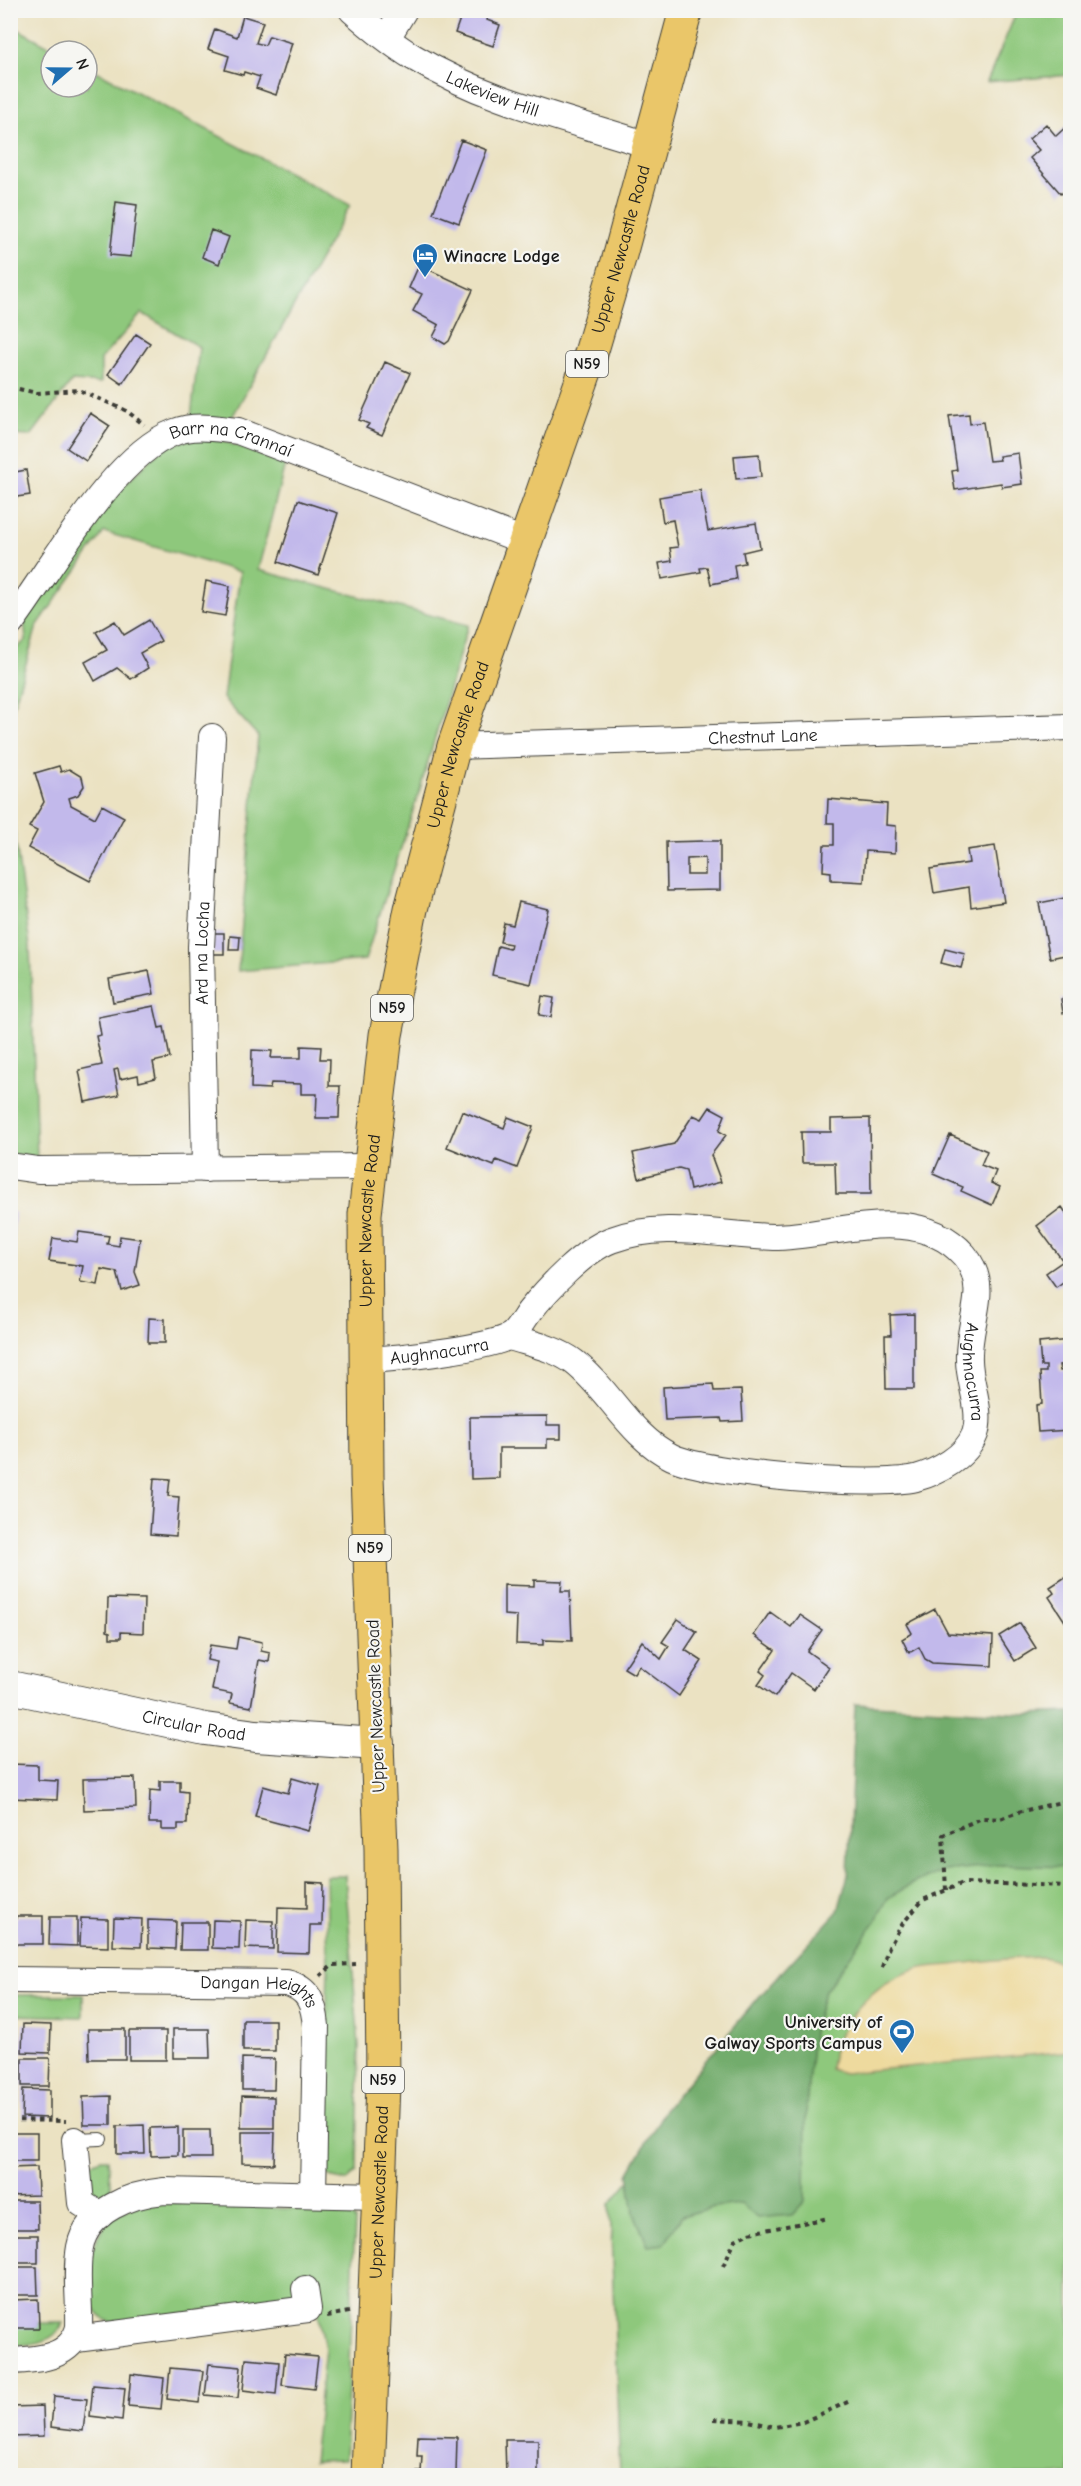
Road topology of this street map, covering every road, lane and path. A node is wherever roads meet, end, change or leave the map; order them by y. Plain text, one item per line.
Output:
1 (351, 10) edge
2 (404, 10) edge
3 (686, 10) edge
4 (387, 38) junction
5 (648, 144) junction
6 (10, 387) edge
7 (153, 443) junction
8 (524, 541) junction
9 (10, 624) edge
10 (1071, 727) edge
11 (212, 737) dead end
12 (454, 746) junction
13 (10, 1166) edge
14 (370, 1167) junction
15 (205, 1168) junction
16 (510, 1337) junction
17 (366, 1360) junction
18 (10, 1688) edge
19 (378, 1744) junction
20 (1071, 1800) edge
21 (1071, 1886) edge
22 (946, 1890) junction
23 (381, 1964) junction
24 (882, 1967) dead end
25 (10, 1980) edge
26 (303, 1990) junction
27 (10, 2120) edge
28 (101, 2139) dead end
29 (75, 2140) junction
30 (313, 2194) junction
31 (380, 2196) junction
32 (100, 2215) junction
33 (829, 2218) dead end
34 (723, 2266) dead end
35 (306, 2299) joint
36 (374, 2308) junction
37 (76, 2339) junction
38 (10, 2361) edge
39 (850, 2402) dead end
40 (714, 2419) dead end
41 (368, 2475) edge

1 - 4 street, Lakeview Hill
2 - 4 street
3 - 5 main road, Upper Newcastle Road / N59
4 - 5 street, Lakeview Hill
5 - 8 main road, Upper Newcastle Road / N59
6 - 7 path
7 - 8 street, Barr na Crannaí
7 - 9 street, Barr na Crannaí
8 - 12 main road, Upper Newcastle Road / N59
10 - 12 street, Chestnut Lane
11 - 15 street, Ard na Locha
12 - 14 main road, Upper Newcastle Road / N59
13 - 15 street
14 - 15 street
14 - 17 main road, Upper Newcastle Road / N59
16 - 16 street, Aughnacurra
16 - 17 street, Aughnacurra
17 - 19 main road, Upper Newcastle Road / N59
18 - 19 street, Circular Road
19 - 23 main road, Upper Newcastle Road / N59
20 - 22 path
21 - 22 path
22 - 24 path
23 - 26 path
23 - 31 main road, Upper Newcastle Road / N59
25 - 26 street, Dangan Heights
26 - 30 street, Dangan Heights
27 - 29 path
28 - 29 lane
29 - 32 street
30 - 31 street
30 - 32 street
31 - 36 main road, Upper Newcastle Road / N59
32 - 37 street
33 - 34 path
35 - 36 path
35 - 37 street
36 - 41 main road, Upper Newcastle Road / N59
37 - 38 street
39 - 40 path

